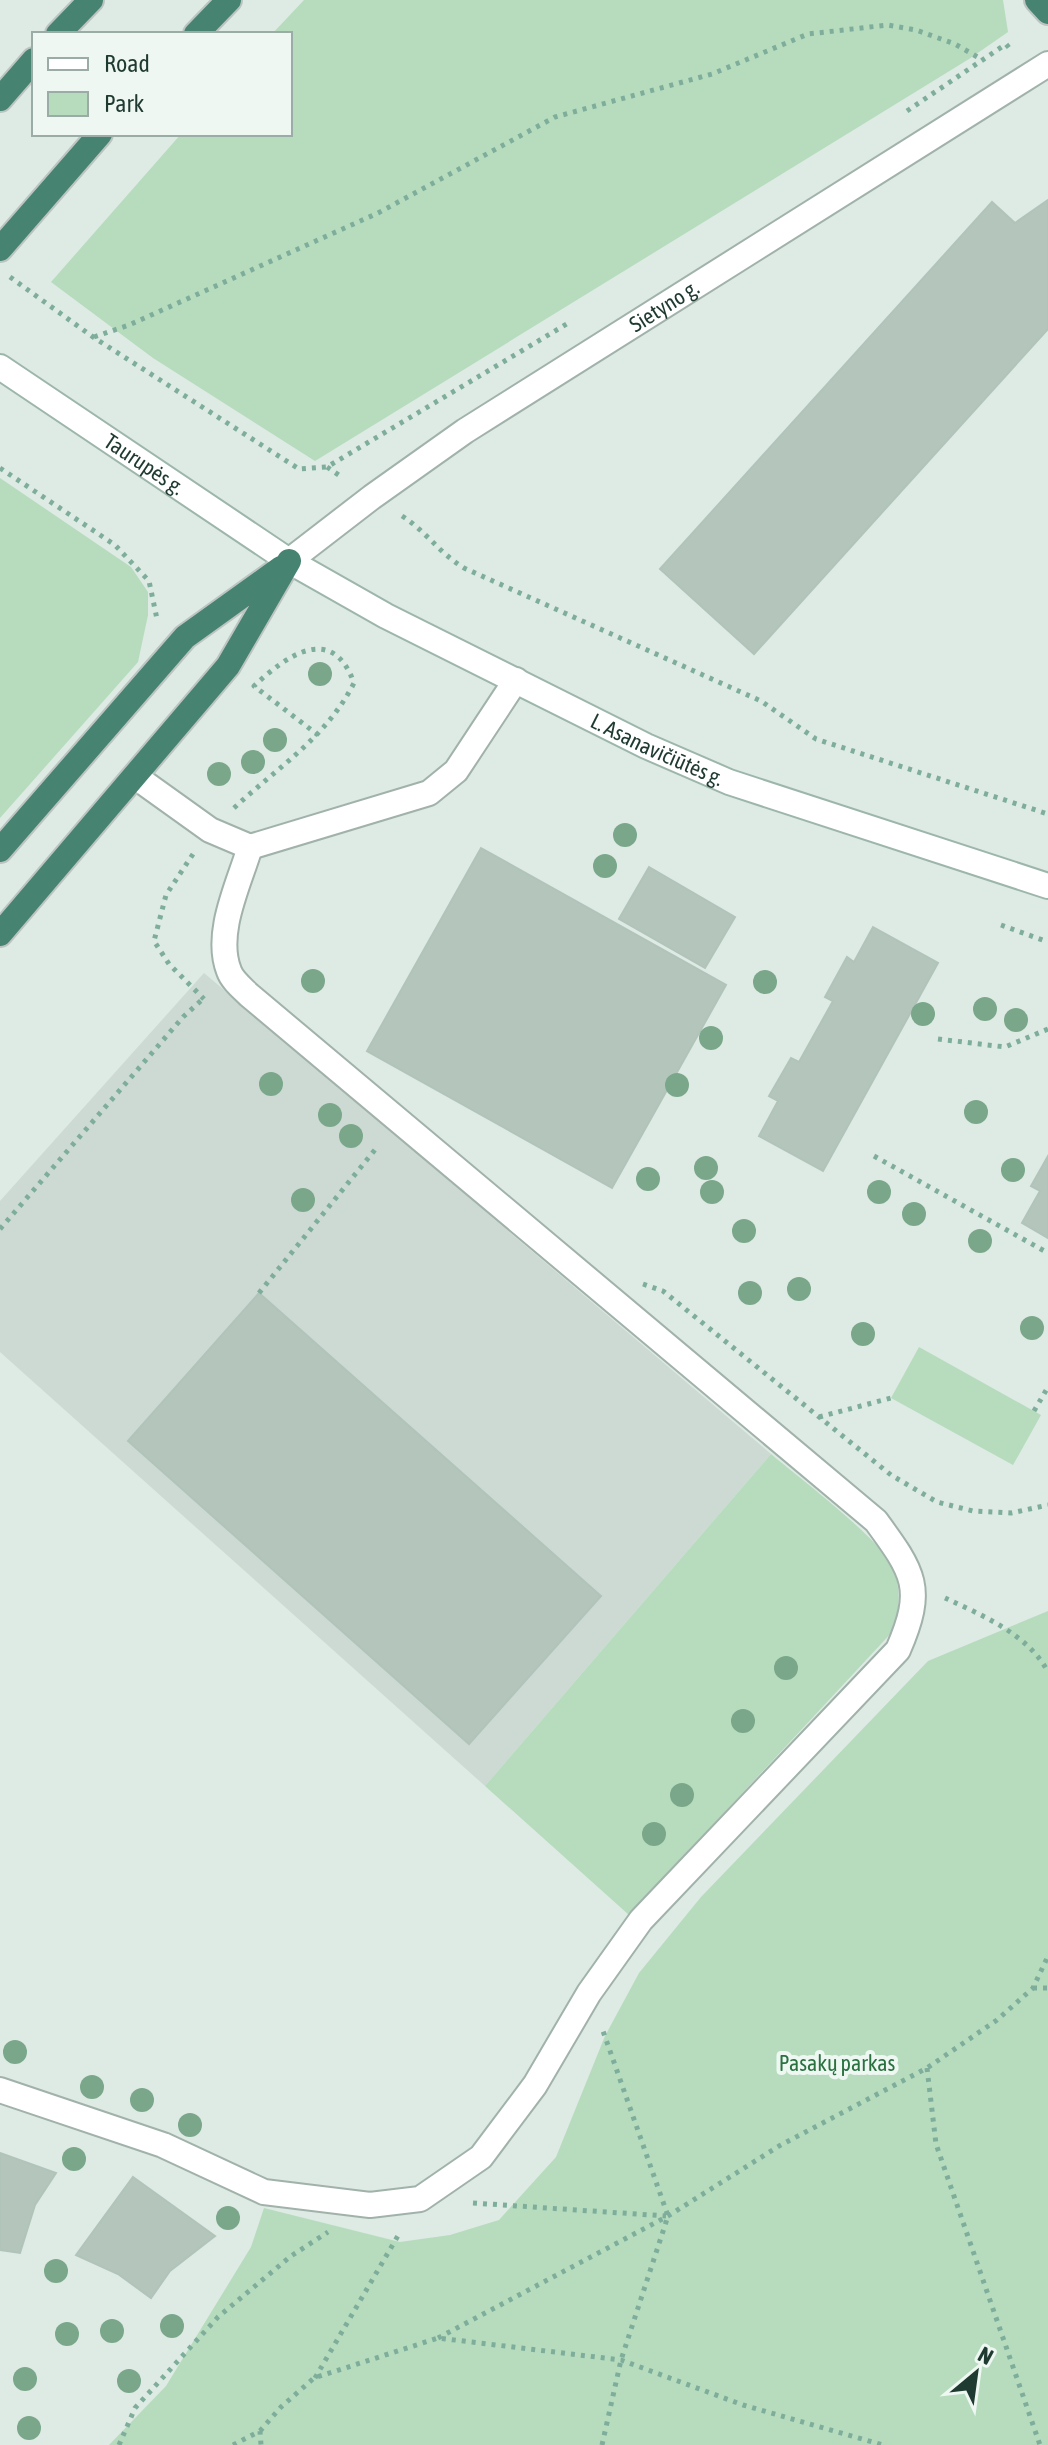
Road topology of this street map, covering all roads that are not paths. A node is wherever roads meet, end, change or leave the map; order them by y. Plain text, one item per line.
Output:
1 (91, 0) edge
2 (229, 0) edge
3 (1037, 0) edge
4 (1048, 12) edge
5 (60, 32) edge
6 (198, 32) edge
7 (32, 62) edge
8 (1048, 64) edge
9 (0, 99) edge
10 (98, 136) edge
11 (0, 249) edge
12 (0, 367) edge
13 (289, 561) junction
14 (516, 680) junction
15 (136, 777) junction
16 (250, 847) junction
17 (0, 850) edge
18 (1048, 886) edge
19 (0, 934) edge
20 (0, 2090) edge

1 - 5 highway
2 - 6 highway
3 - 4 highway
7 - 9 highway
8 - 13 street, Sietyno g.
10 - 11 highway
12 - 13 street, Taurupės g.
13 - 14 street, L. Asanavičiūtės g.
13 - 15 highway
13 - 17 highway
14 - 16 street
14 - 18 street, L. Asanavičiūtės g.
15 - 16 street
15 - 19 highway
16 - 20 street

